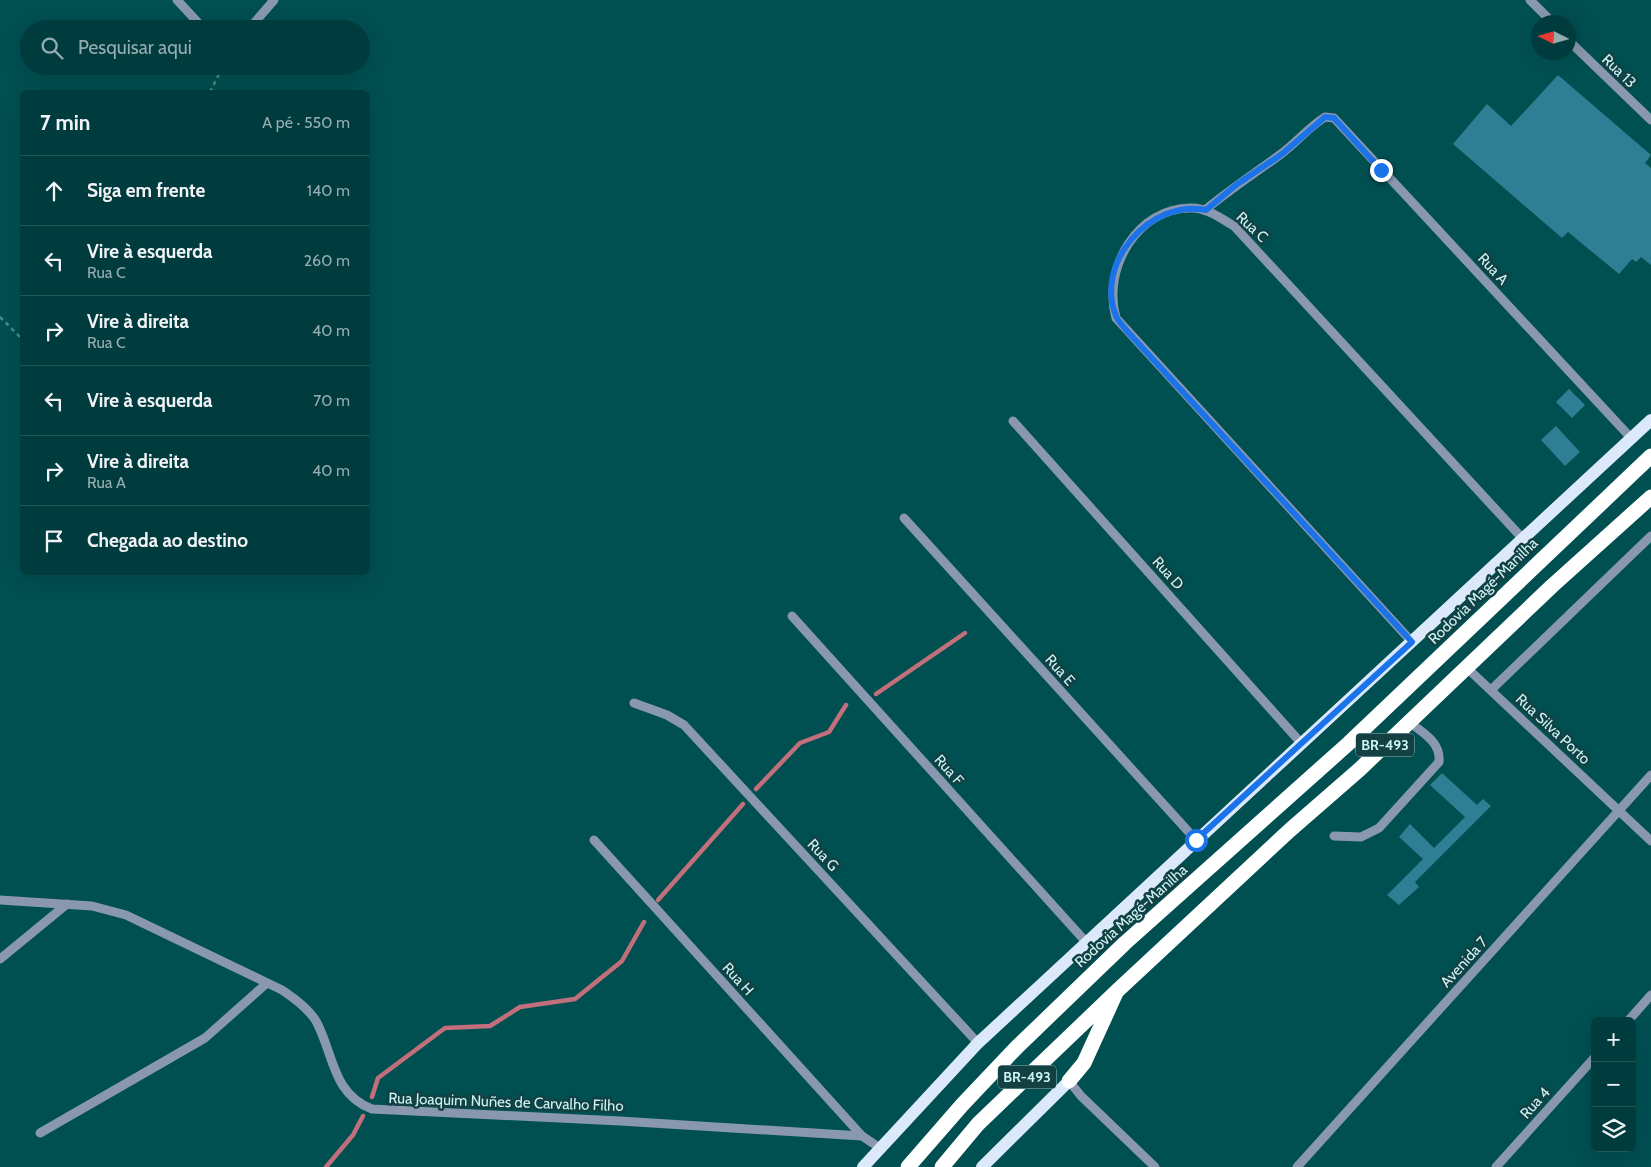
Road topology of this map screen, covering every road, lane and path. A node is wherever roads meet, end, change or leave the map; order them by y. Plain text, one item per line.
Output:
1 (177, 0) edge
2 (274, 0) edge
3 (1530, 0) edge
4 (1545, 15) edge
5 (196, 20) edge
6 (257, 20) edge
7 (1576, 48) edge
8 (218, 75) edge
9 (211, 90) edge
10 (1651, 120) edge
11 (1206, 210) junction
12 (0, 318) edge
13 (20, 337) edge
14 (1651, 420) edge
15 (1013, 421) dead end
16 (1632, 438) junction
17 (1651, 456) edge
18 (1651, 498) edge
19 (904, 518) dead end
20 (1651, 536) edge
21 (1523, 539) junction
22 (792, 616) dead end
23 (1412, 642) junction
24 (1467, 668) junction
25 (1491, 690) junction
26 (634, 704) dead end
27 (1409, 722) junction
28 (1302, 744) junction
29 (1651, 775) edge
30 (1619, 811) junction
31 (1334, 836) dead end
32 (594, 840) dead end
33 (1196, 840) junction
34 (1651, 841) edge
35 (0, 900) edge
36 (67, 904) junction
37 (1086, 942) junction
38 (0, 959) edge
39 (267, 983) junction
40 (1116, 991) junction
41 (1651, 995) edge
42 (1632, 1017) edge
43 (978, 1043) junction
44 (1591, 1061) edge
45 (1068, 1081) junction
46 (40, 1134) dead end
47 (862, 1136) junction
48 (880, 1148) junction
49 (864, 1167) edge
50 (908, 1167) edge
51 (942, 1167) edge
52 (982, 1167) edge
53 (1155, 1167) edge
54 (1297, 1167) edge
55 (1496, 1167) edge

1 - 5 street
2 - 6 street
3 - 4 street
7 - 10 street, Rua 13
8 - 9 path
11 - 16 street, Rua A
11 - 21 street, Rua C
11 - 23 street
12 - 13 path
14 - 16 main road
15 - 28 street, Rua D
16 - 21 main road
17 - 50 highway, Rodovia Magé-Manilha / BR-493
18 - 24 highway, BR-493
19 - 33 street, Rua E
20 - 25 street
21 - 23 main road
22 - 37 street, Rua F
23 - 28 main road
24 - 25 street, Rua Silva Porto
24 - 27 highway, BR-493
25 - 30 street, Rua Silva Porto
26 - 43 street, Rua G
27 - 31 street
27 - 40 highway, BR-493
28 - 33 main road
29 - 30 street, Avenida 7
30 - 34 street, Rua Silva Porto
30 - 54 street, Avenida 7
32 - 47 street, Rua H
33 - 37 main road
35 - 36 street, Rua Joaquim Nuñes de Carvalho Filho
36 - 38 street
36 - 39 street, Rua Joaquim Nuñes de Carvalho Filho
37 - 43 main road
39 - 46 street
39 - 47 street, Rua Joaquim Nuñes de Carvalho Filho
40 - 45 highway
40 - 51 highway, BR-493
41 - 42 street
43 - 48 main road
44 - 55 street, Rua 4
45 - 52 main road
45 - 53 street
47 - 48 street, Rua Joaquim Nuñes de Carvalho Filho
48 - 49 main road

